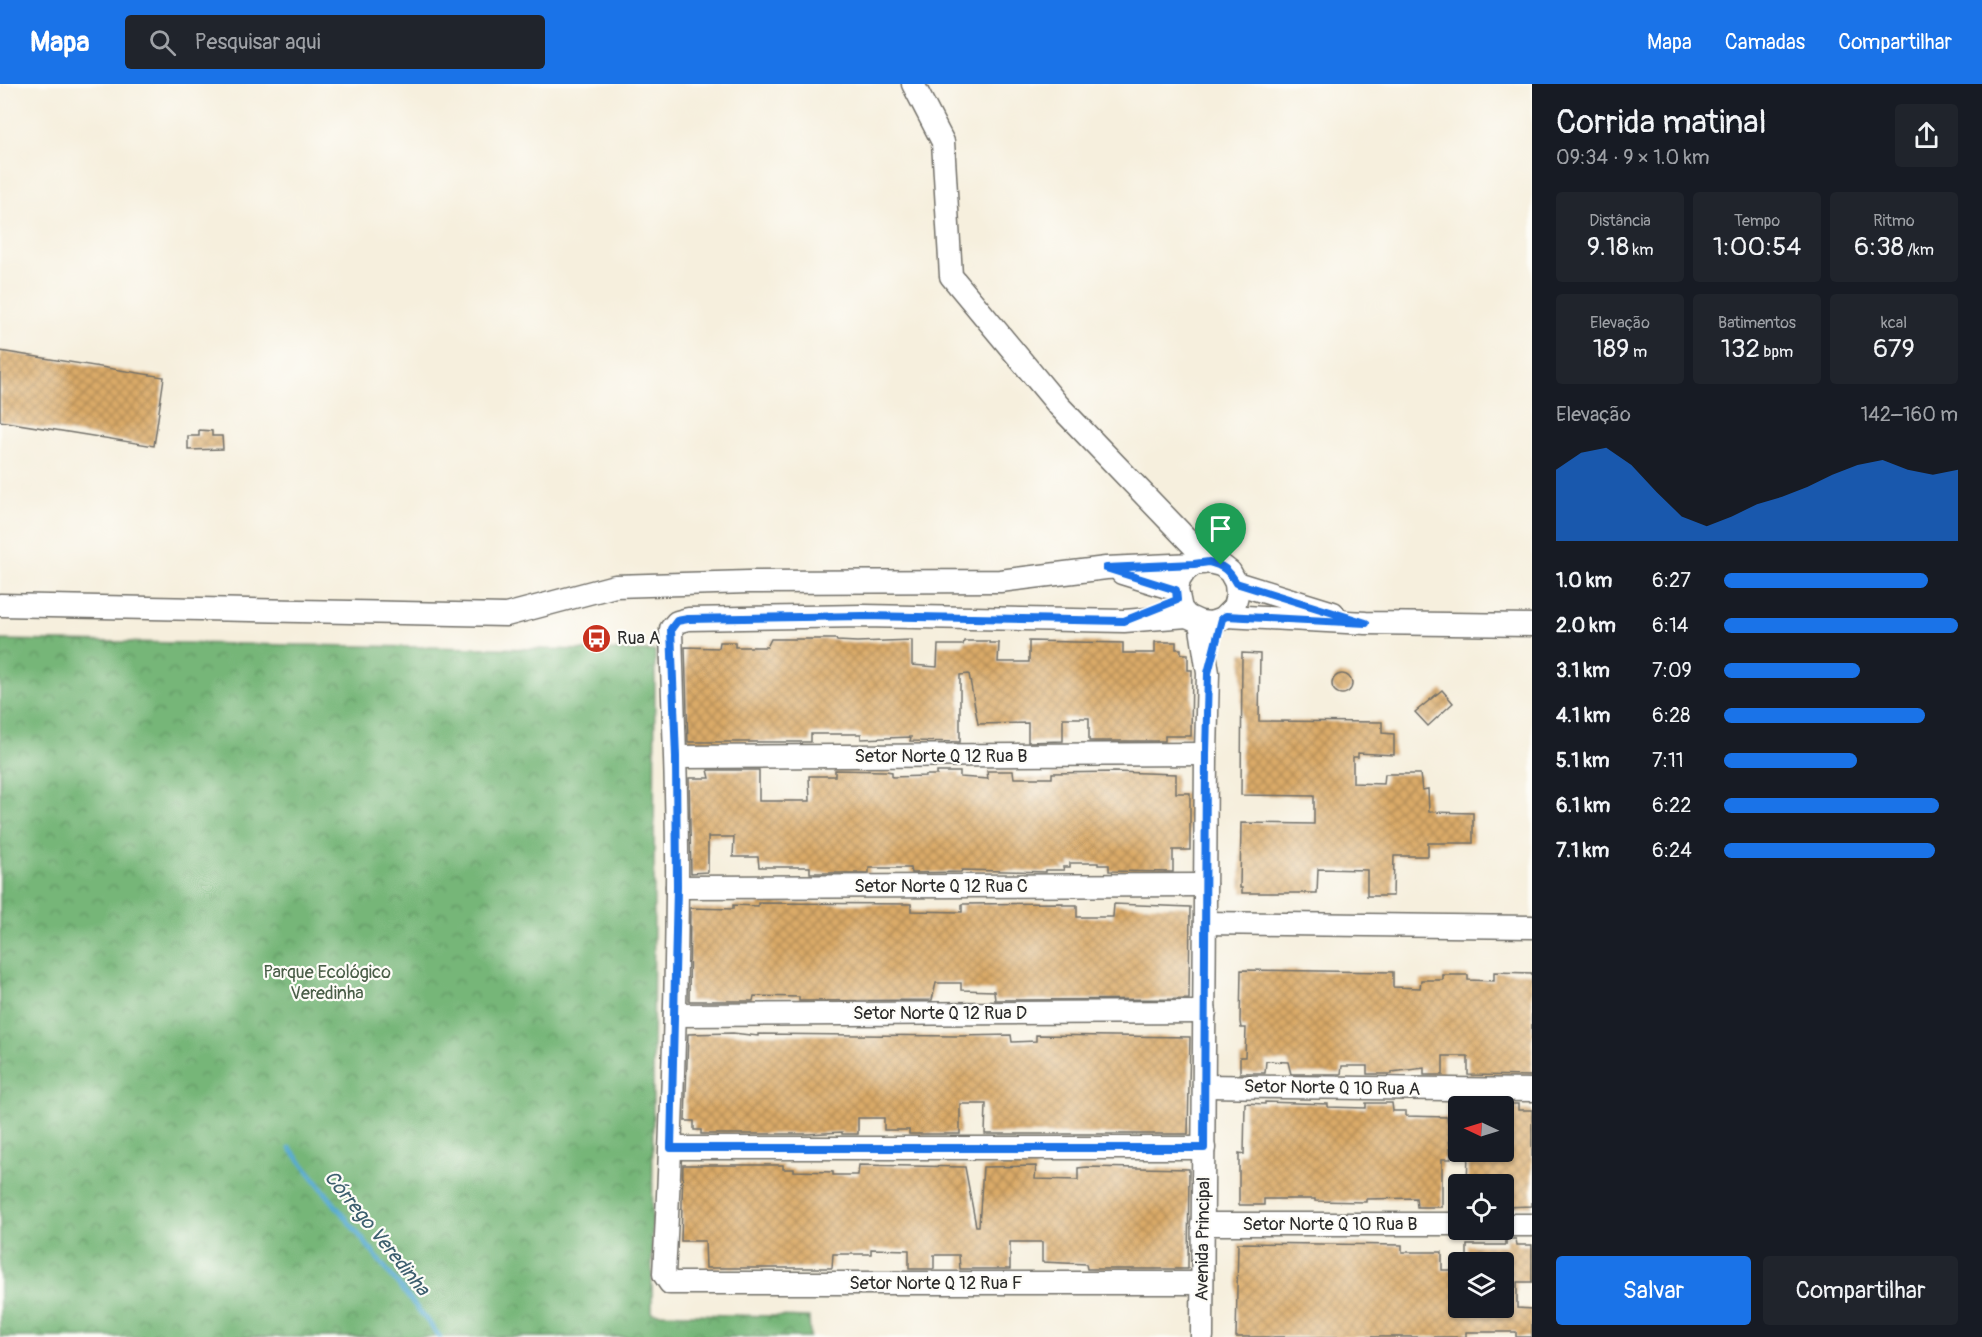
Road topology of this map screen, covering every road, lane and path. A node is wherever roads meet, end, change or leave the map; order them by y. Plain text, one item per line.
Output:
1 (914, 84) edge
2 (1202, 563) junction
3 (1106, 568) junction
4 (1236, 583) junction
5 (0, 605) edge
6 (1198, 611) junction
7 (1366, 623) junction
8 (1532, 625) edge
9 (1206, 754) junction
10 (676, 757) junction
11 (1205, 885) junction
12 (677, 887) junction
13 (1205, 923) junction
14 (1532, 927) edge
15 (1205, 1012) junction
16 (675, 1015) junction
17 (1204, 1086) junction
18 (1532, 1090) edge
19 (671, 1148) junction
20 (1204, 1148) junction
21 (1202, 1224) junction
22 (1448, 1224) edge
23 (1514, 1225) edge
24 (1532, 1225) edge
25 (1201, 1283) junction
26 (1202, 1337) edge

1 - 2 street
2 - 3 street
2 - 4 street
2 - 6 street, Avenida Principal
3 - 5 street
3 - 6 street
4 - 6 street, Avenida Principal
4 - 7 street
6 - 7 street
6 - 9 street, Avenida Principal
6 - 10 street
7 - 8 street
9 - 10 street, Setor Norte Q 12 Rua B
9 - 11 street, Avenida Principal
10 - 12 street
11 - 12 street, Setor Norte Q 12 Rua C
11 - 13 street, Avenida Principal
12 - 16 street
13 - 14 street
13 - 15 street, Avenida Principal
15 - 16 street, Setor Norte Q 12 Rua D
15 - 17 street, Avenida Principal
16 - 19 street
17 - 18 street, Setor Norte Q 10 Rua A
17 - 20 street, Avenida Principal
19 - 20 street
19 - 25 street, Setor Norte Q 12 Rua F
20 - 21 street, Avenida Principal
21 - 22 street, Setor Norte Q 10 Rua B
21 - 25 street, Avenida Principal
23 - 24 street
25 - 26 street, Avenida Principal

